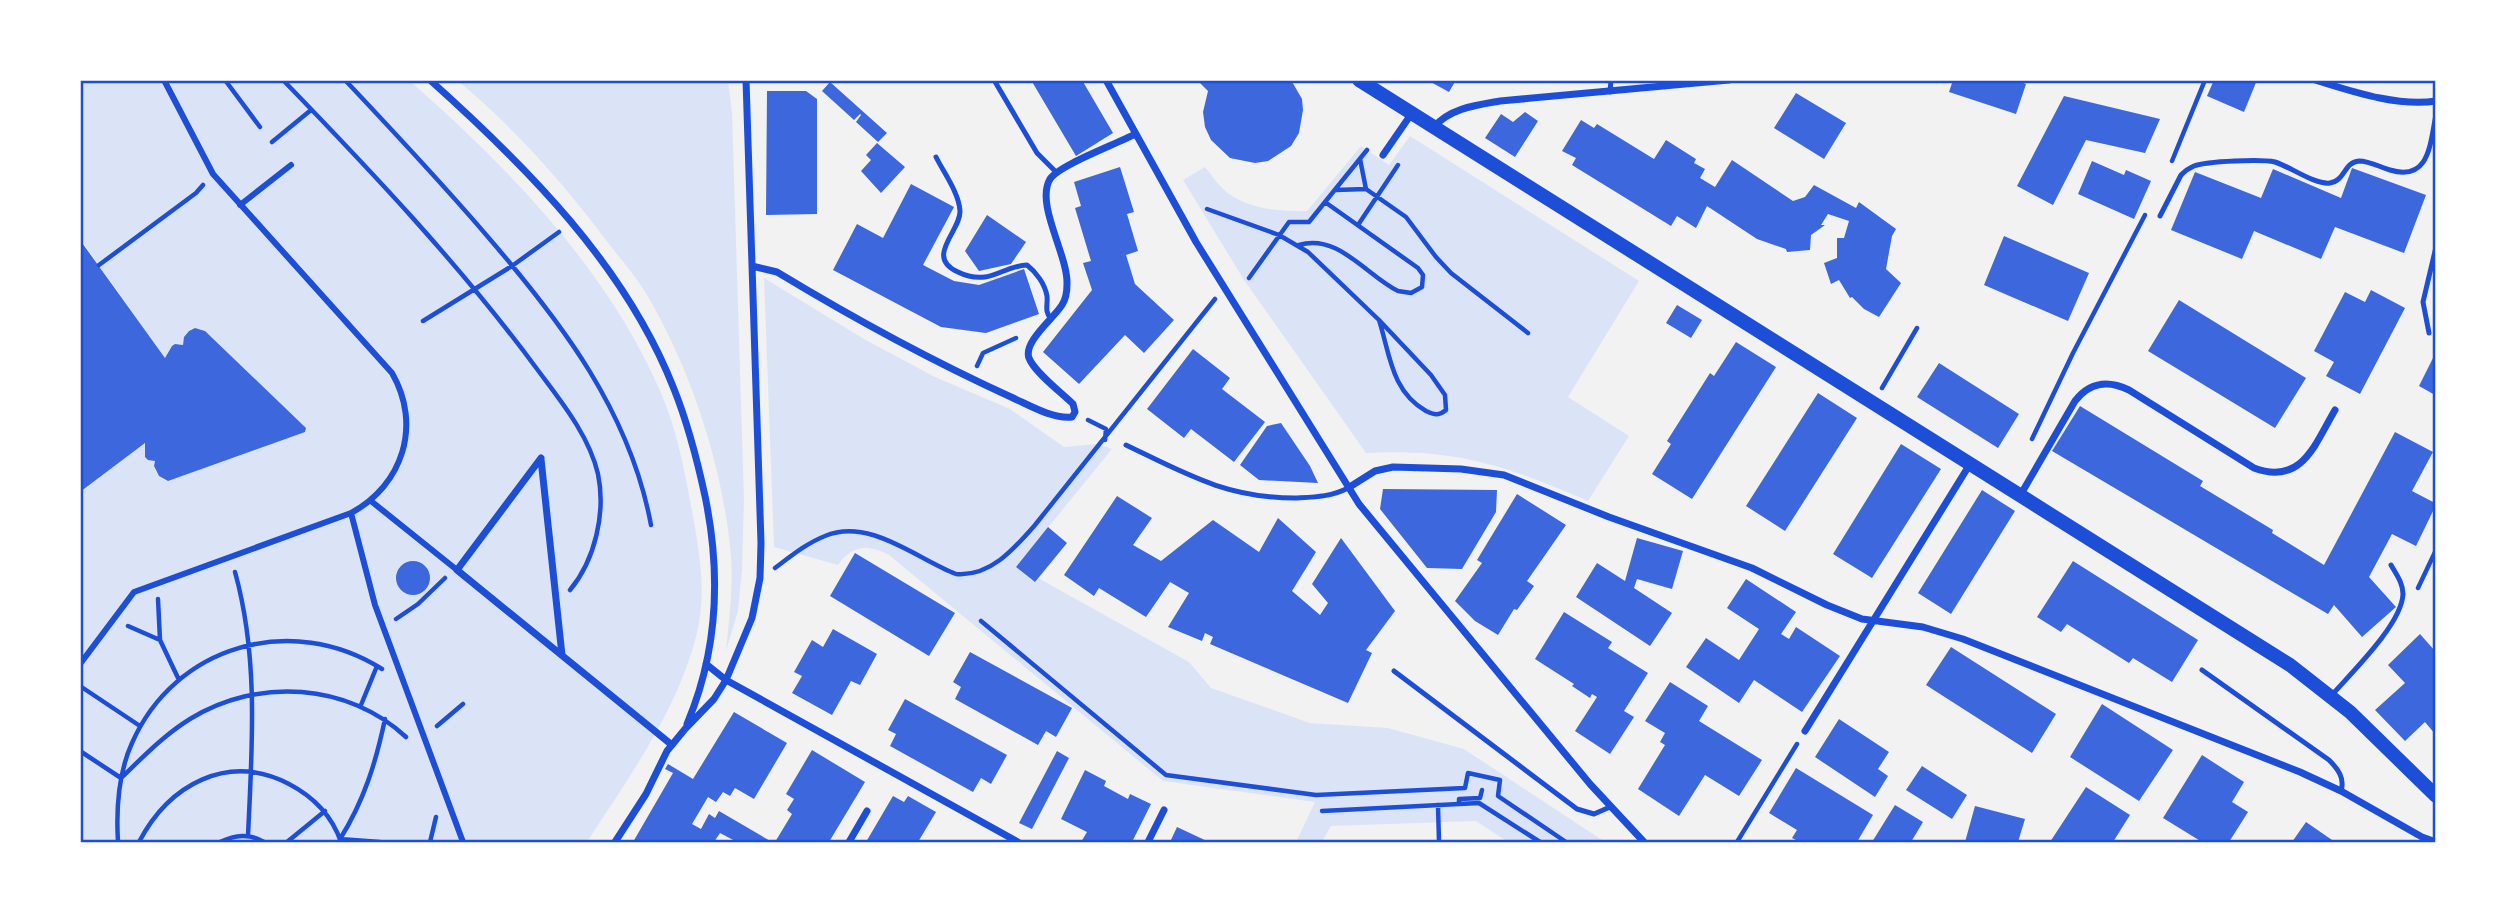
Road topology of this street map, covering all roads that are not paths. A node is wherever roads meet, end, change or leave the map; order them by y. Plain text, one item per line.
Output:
1 (164, 80) edge
2 (430, 80) edge
3 (746, 80) edge
4 (994, 80) edge
5 (1106, 80) edge
6 (1359, 80) edge
7 (1611, 80) edge
8 (1729, 80) edge
9 (2315, 80) edge
10 (1610, 92) junction
11 (2435, 101) edge
12 (1412, 113) junction
13 (2435, 115) edge
14 (1434, 127) junction
15 (1135, 134) junction
16 (1383, 155) road end
17 (936, 157) dead end
18 (291, 165) dead end
19 (1056, 172) junction
20 (240, 205) junction
21 (2160, 216) dead end
22 (2435, 247) edge
23 (752, 266) junction
24 (1051, 319) junction
25 (2429, 333) dead end
26 (2336, 410) dead end
27 (1126, 445) road end
28 (1970, 463) junction
29 (1348, 488) junction
30 (2021, 495) junction
31 (371, 501) junction
32 (351, 513) junction
33 (2390, 565) dead end
34 (455, 569) junction
35 (1873, 622) junction
36 (562, 655) junction
37 (80, 664) edge
38 (706, 664) junction
39 (2202, 670) dead end
40 (1394, 671) dead end
41 (726, 680) junction
42 (2331, 696) junction
43 (685, 729) junction
44 (1805, 731) road end
45 (672, 745) junction
46 (2341, 791) junction
47 (2435, 796) edge
48 (1610, 807) junction
49 (1164, 810) dead end
50 (867, 811) dead end
51 (463, 842) edge
52 (615, 842) edge
53 (849, 842) edge
54 (1017, 842) edge
55 (1148, 842) edge
56 (1644, 842) edge
57 (2435, 842) edge

1 - 20 street
2 - 38 street
3 - 23 street
4 - 19 lane
5 - 15 street
6 - 12 main road
7 - 10 lane
8 - 10 street
9 - 11 street
10 - 14 street
12 - 14 main road
12 - 16 street
13 - 21 lane
14 - 28 main road
15 - 19 street
15 - 29 street
17 - 24 lane
18 - 20 street
19 - 24 street
20 - 31 street
22 - 25 lane
23 - 24 street
23 - 41 street
26 - 30 street
27 - 29 lane
28 - 30 main road
28 - 35 street
29 - 35 street
29 - 48 street
30 - 42 main road
31 - 32 street
31 - 34 street
32 - 37 street
32 - 51 street
33 - 42 lane
34 - 36 street
34 - 36 street
35 - 44 street
35 - 46 street
36 - 45 street
38 - 41 street
38 - 43 street
39 - 46 lane
40 - 48 lane
41 - 43 street
41 - 54 street
42 - 47 main road
43 - 45 street
45 - 52 street
46 - 57 street
48 - 56 street
49 - 55 street
50 - 53 street

